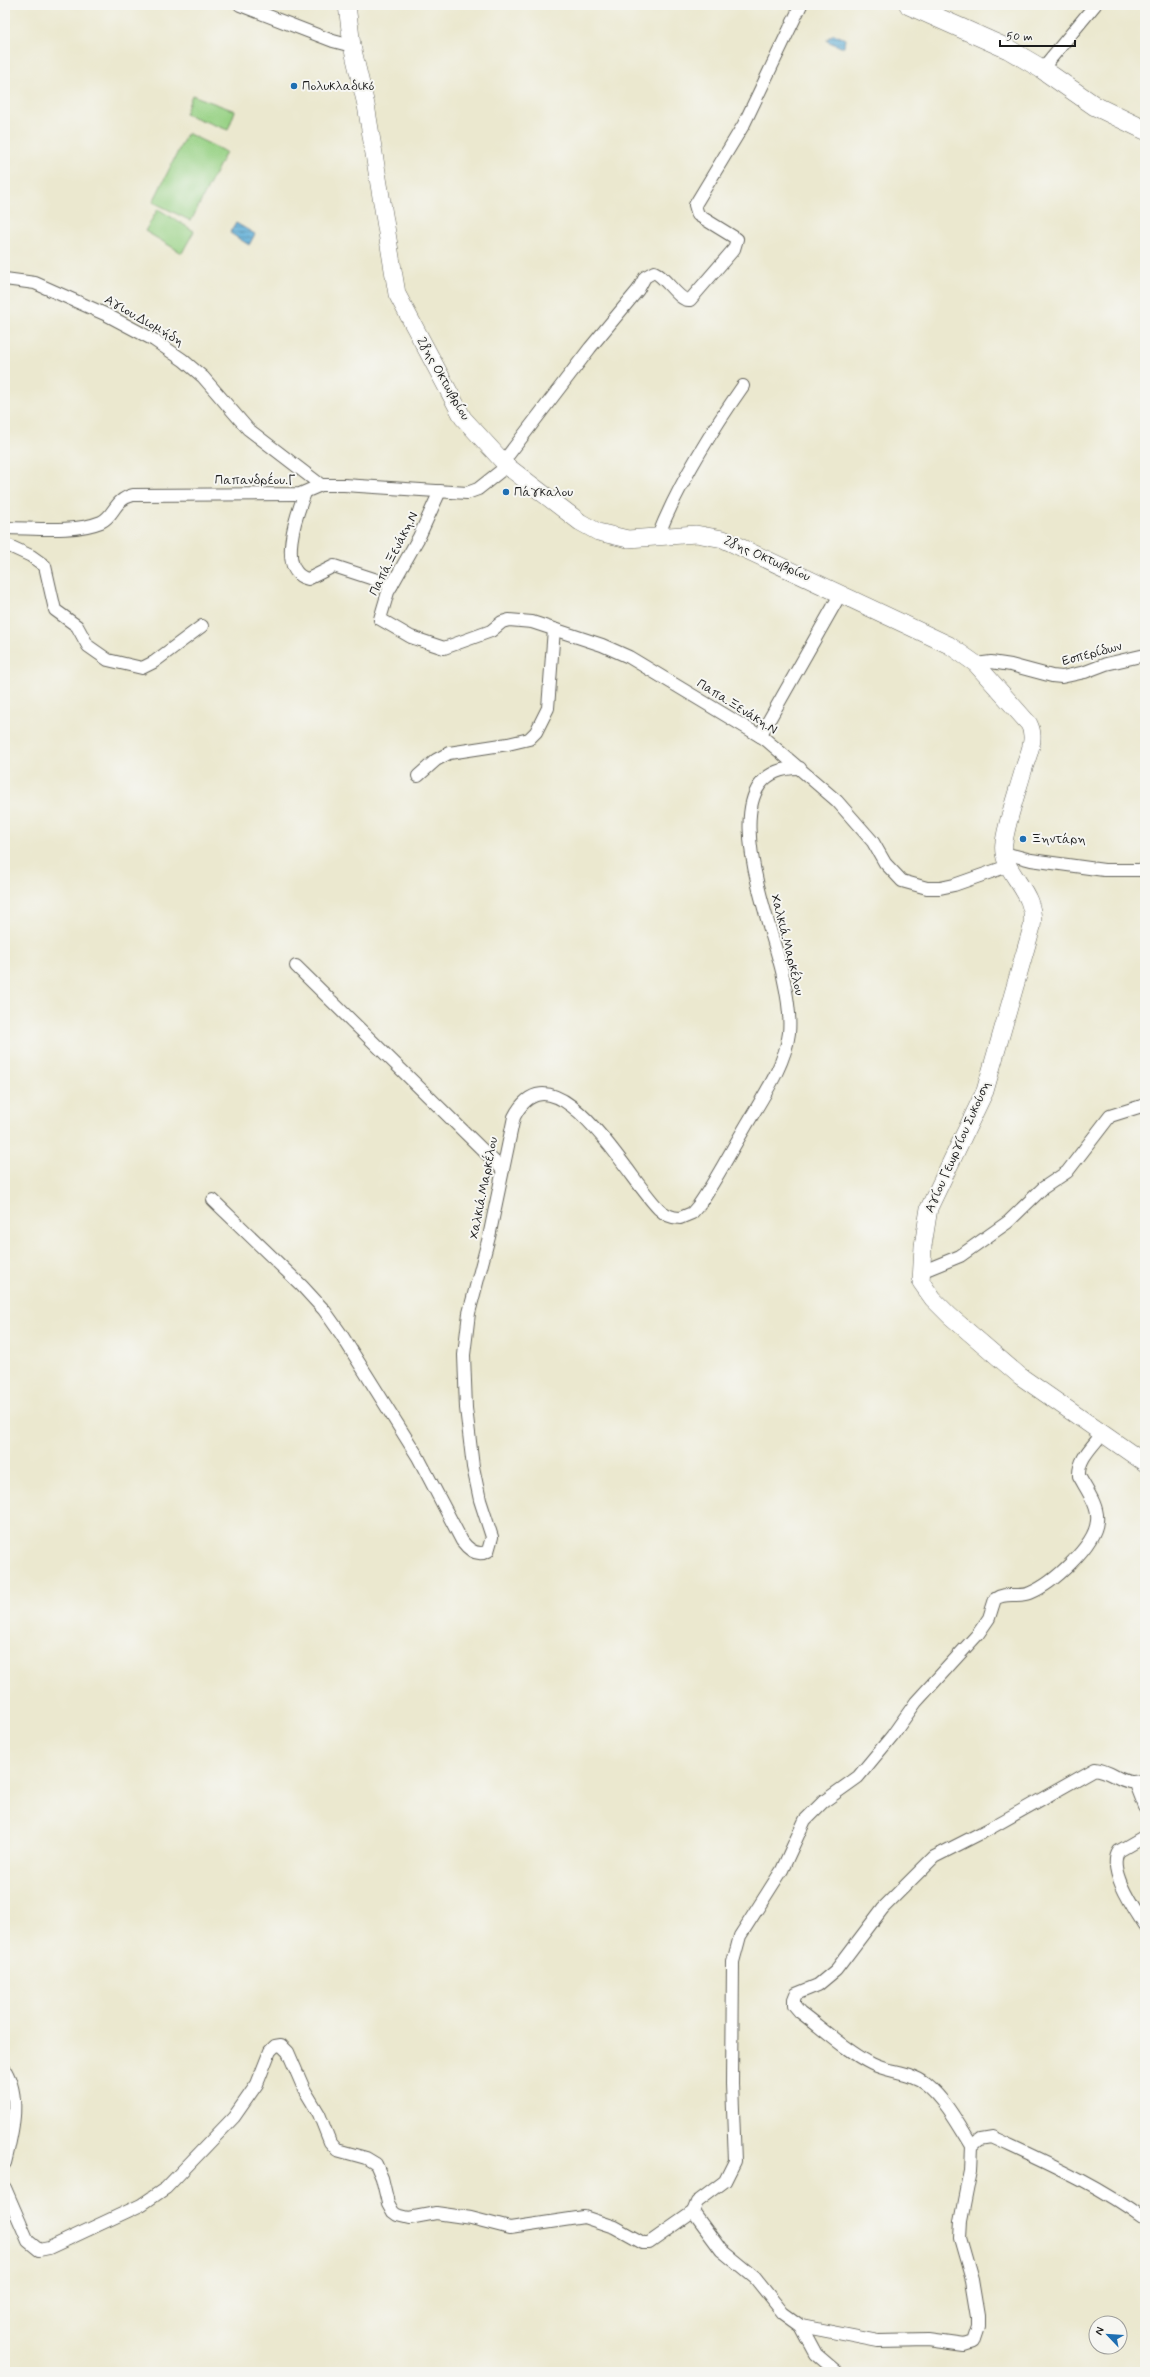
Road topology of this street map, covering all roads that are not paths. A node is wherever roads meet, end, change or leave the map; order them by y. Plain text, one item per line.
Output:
1 (240, 5) edge
2 (347, 5) edge
3 (801, 5) edge
4 (909, 5) edge
5 (1095, 5) edge
6 (352, 46) junction
7 (1042, 69) junction
8 (1145, 130) edge
9 (5, 279) edge
10 (742, 386) dead end
11 (505, 464) junction
12 (321, 485) junction
13 (440, 491) junction
14 (305, 493) junction
15 (5, 528) edge
16 (658, 536) junction
17 (5, 544) edge
18 (392, 585) junction
19 (841, 593) junction
20 (202, 626) dead end
21 (554, 629) junction
22 (411, 637) joint
23 (1145, 655) edge
24 (976, 664) junction
25 (760, 736) junction
26 (800, 768) junction
27 (418, 776) dead end
28 (1006, 860) junction
29 (1145, 870) edge
30 (296, 966) dead end
31 (1145, 1105) edge
32 (503, 1170) junction
33 (213, 1200) dead end
34 (921, 1272) junction
35 (1102, 1434) junction
36 (1145, 1463) edge
37 (1140, 1781) edge
38 (1145, 1807) edge
39 (1145, 1836) edge
40 (1145, 1926) edge
41 (5, 2070) edge
42 (972, 2146) junction
43 (5, 2163) edge
44 (5, 2188) edge
45 (693, 2212) junction
46 (1145, 2220) edge
47 (801, 2326) junction
48 (837, 2372) edge

1 - 6 street
2 - 6 main road, 28ης Οκτωβρίου
3 - 11 street, Παπανδρέου.Γ
4 - 7 main road
5 - 7 street
6 - 11 main road, 28ης Οκτωβρίου
7 - 8 main road
9 - 12 street, Αγιου.Διομήδη
10 - 16 street
11 - 13 street, Παπανδρέου.Γ
11 - 16 main road, 28ης Οκτωβρίου
12 - 13 street, Παπανδρέου.Γ
12 - 14 street, Παπανδρέου.Γ
13 - 18 street, Παπά.Ξενάκη.Ν
14 - 15 street, Παπανδρέου.Γ
14 - 18 street
16 - 19 main road, 28ης Οκτωβρίου
17 - 20 street
18 - 22 street, Παπά.Ξενάκη.Ν
19 - 24 main road, 28ης Οκτωβρίου
19 - 25 street
21 - 22 street, Παπα.Ξενάκη.Ν
21 - 25 street, Παπα.Ξενάκη.Ν
21 - 27 street
23 - 24 street, Εσπερίδων
24 - 28 main road
25 - 26 street, Παπα.Ξενάκη.Ν
26 - 28 street, Παπα.Ξενάκη.Ν
26 - 32 street, Χαλκιά.Μαρκέλου
28 - 29 street
28 - 34 main road, Αγίου Γεωργίου Συκούση
30 - 32 street
31 - 34 street
32 - 33 street, Χαλκιά.Μαρκέλου
34 - 35 main road, Αγίου Γεωργίου Συκούση
35 - 36 main road, Αγίου Γεωργίου Συκούση
35 - 45 street
37 - 38 street
37 - 42 street
39 - 40 street
41 - 43 street
42 - 46 street
42 - 47 street
44 - 45 street
45 - 47 street
47 - 48 street

